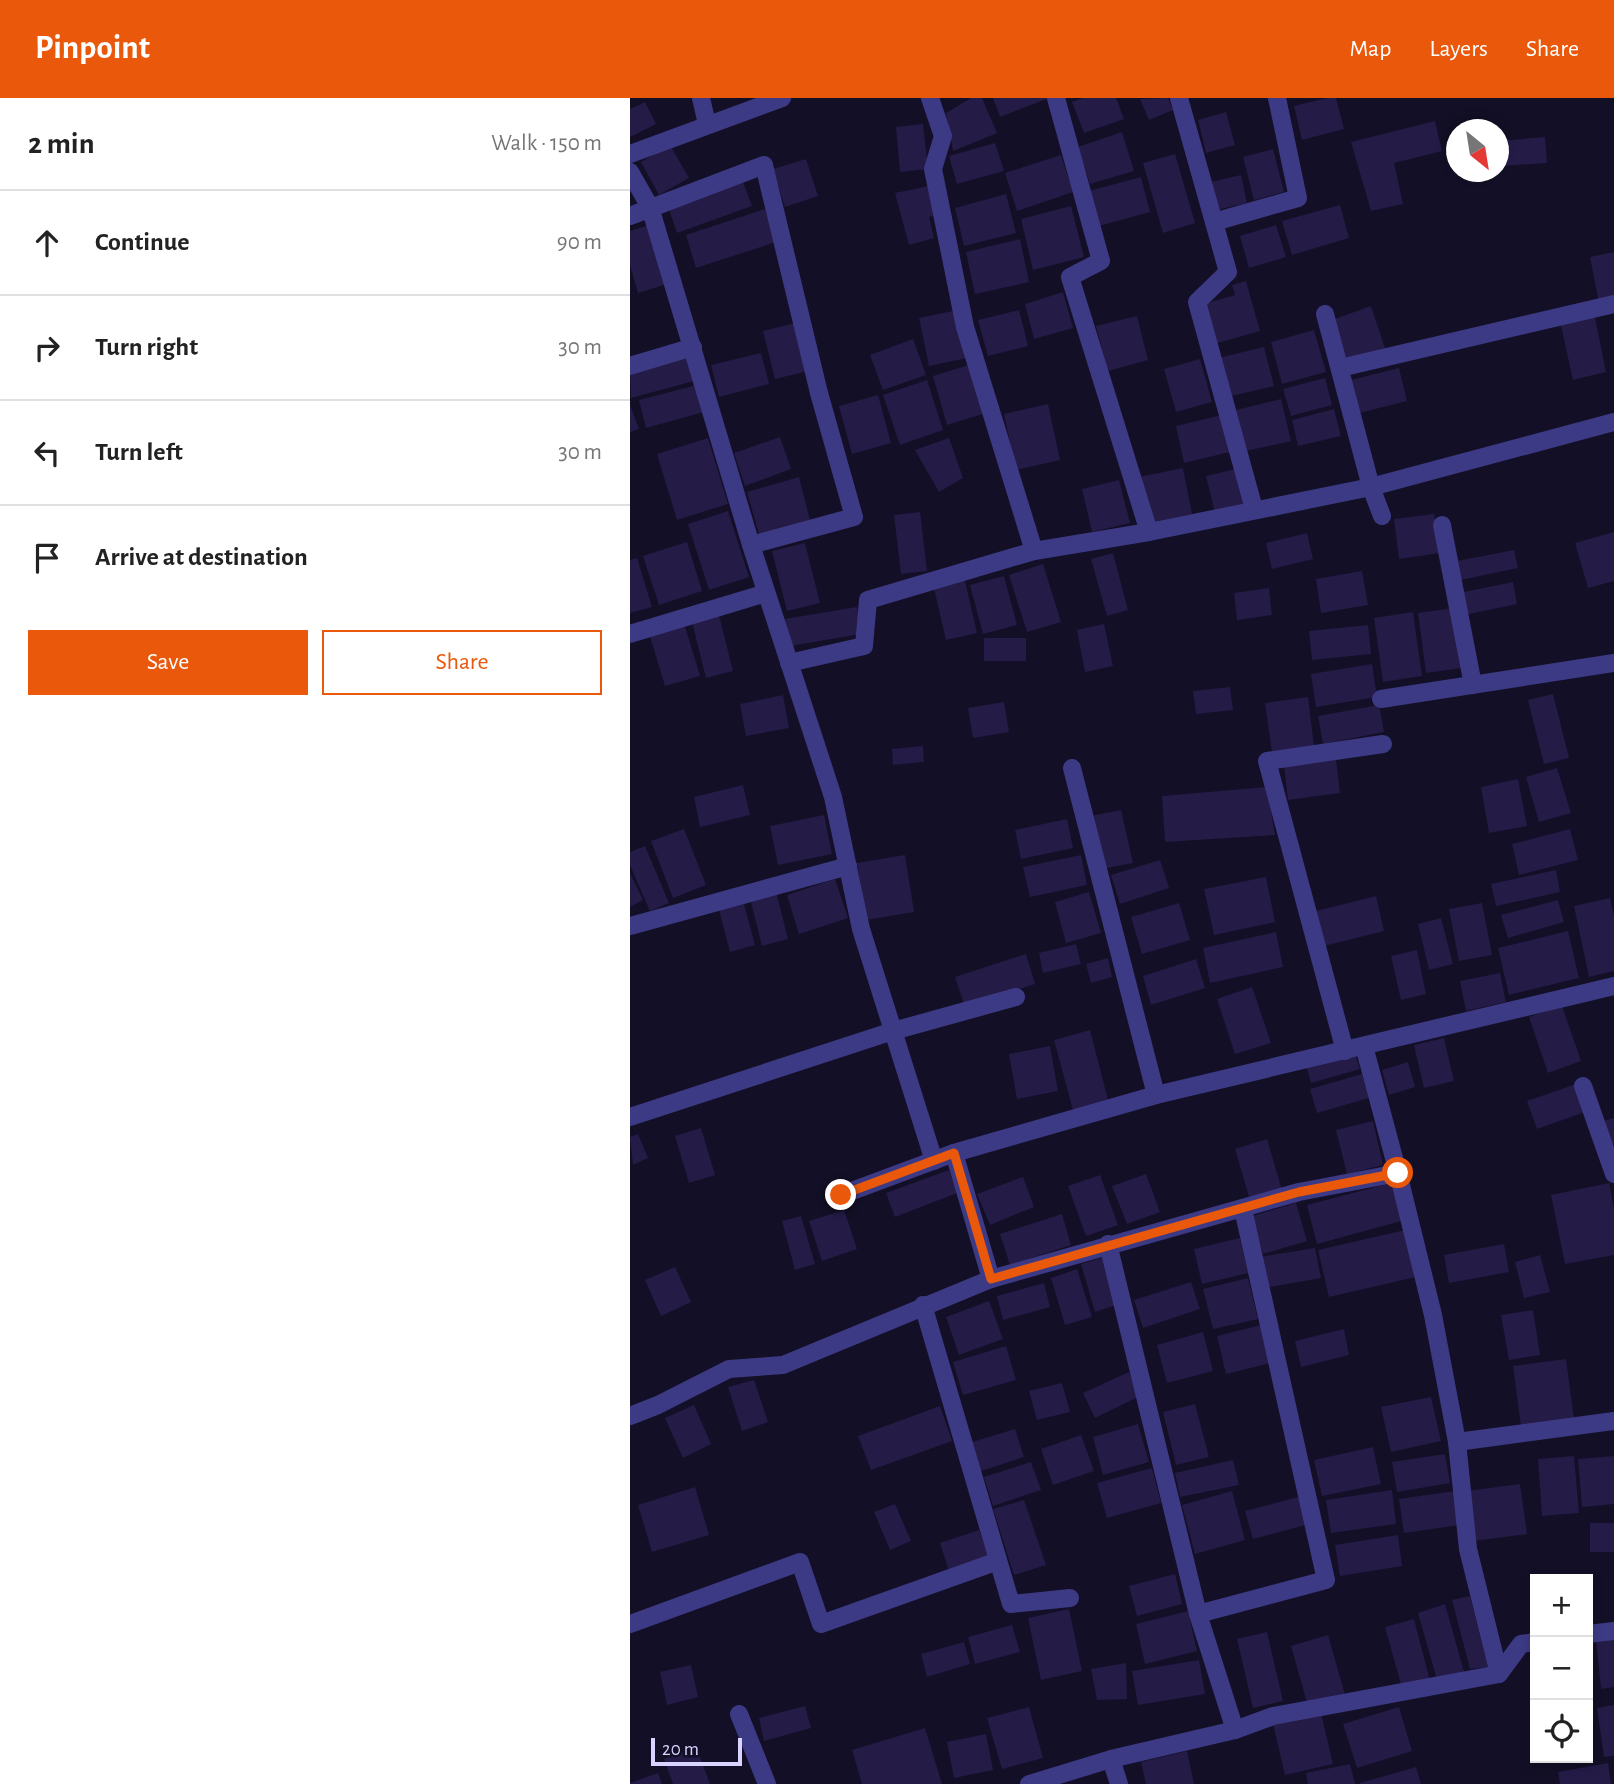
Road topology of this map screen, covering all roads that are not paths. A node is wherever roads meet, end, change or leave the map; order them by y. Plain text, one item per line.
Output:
1 (701, 98) edge
2 (782, 98) edge
3 (930, 98) edge
4 (1056, 98) edge
5 (1179, 98) edge
6 (1277, 98) edge
7 (707, 124) junction
8 (630, 153) edge
9 (630, 172) edge
10 (650, 207) junction
11 (630, 216) edge
12 (1214, 222) junction
13 (1614, 304) edge
14 (1325, 314) dead end
15 (693, 347) junction
16 (630, 366) edge
17 (1340, 368) junction
18 (1614, 422) edge
19 (1371, 487) junction
20 (1254, 509) junction
21 (1382, 516) dead end
22 (1441, 525) dead end
23 (1149, 533) junction
24 (751, 545) junction
25 (1034, 551) junction
26 (766, 593) junction
27 (630, 634) edge
28 (789, 663) junction
29 (1614, 663) edge
30 (1473, 685) junction
31 (1381, 699) dead end
32 (1382, 744) dead end
33 (1072, 768) dead end
34 (848, 866) junction
35 (630, 926) edge
36 (1614, 986) edge
37 (1016, 997) dead end
38 (893, 1031) junction
39 (1364, 1046) junction
40 (1345, 1051) junction
41 (1583, 1086) dead end
42 (1156, 1095) junction
43 (630, 1117) edge
44 (954, 1153) junction
45 (934, 1161) junction
46 (1398, 1173) junction
47 (1614, 1174) edge
48 (841, 1195) dead end
49 (1243, 1209) junction
50 (1108, 1244) junction
51 (991, 1279) junction
52 (923, 1305) junction
53 (630, 1416) edge
54 (1614, 1421) edge
55 (1457, 1442) junction
56 (998, 1561) junction
57 (1070, 1598) dead end
58 (1198, 1614) junction
59 (630, 1624) edge
60 (1614, 1631) edge
61 (1593, 1633) edge
62 (1530, 1643) edge
63 (1499, 1674) junction
64 (739, 1714) dead end
65 (1235, 1730) junction
66 (1111, 1759) junction
67 (767, 1784) edge
68 (1029, 1784) edge
69 (1119, 1784) edge

1 - 7 street
2 - 7 street
3 - 25 street
4 - 23 street
5 - 12 street
6 - 12 street
7 - 8 street
9 - 10 street
10 - 11 street
10 - 15 street
10 - 24 street
12 - 20 street
13 - 17 street
14 - 17 street
15 - 16 street
15 - 24 street
17 - 19 street
18 - 19 street
19 - 20 street
19 - 21 street
20 - 23 street
22 - 30 street
23 - 25 street
24 - 26 street
25 - 28 street
26 - 27 street
26 - 28 street
28 - 34 street
29 - 30 street
30 - 31 street
32 - 40 street
33 - 42 street
34 - 35 street
34 - 38 street
36 - 39 street
37 - 38 street
38 - 43 street
38 - 45 street
39 - 40 street
39 - 46 street
40 - 42 street
41 - 47 street
42 - 44 street
44 - 45 street
44 - 51 street
45 - 48 street
46 - 49 street
46 - 55 street
49 - 50 street
49 - 58 street
50 - 51 street
50 - 58 street
51 - 52 street
52 - 53 street
52 - 56 street
54 - 55 street
55 - 63 street
56 - 57 street
56 - 59 street
58 - 65 street
60 - 61 street
62 - 63 street
63 - 65 street
64 - 67 street
65 - 66 street
66 - 68 street
66 - 69 street

